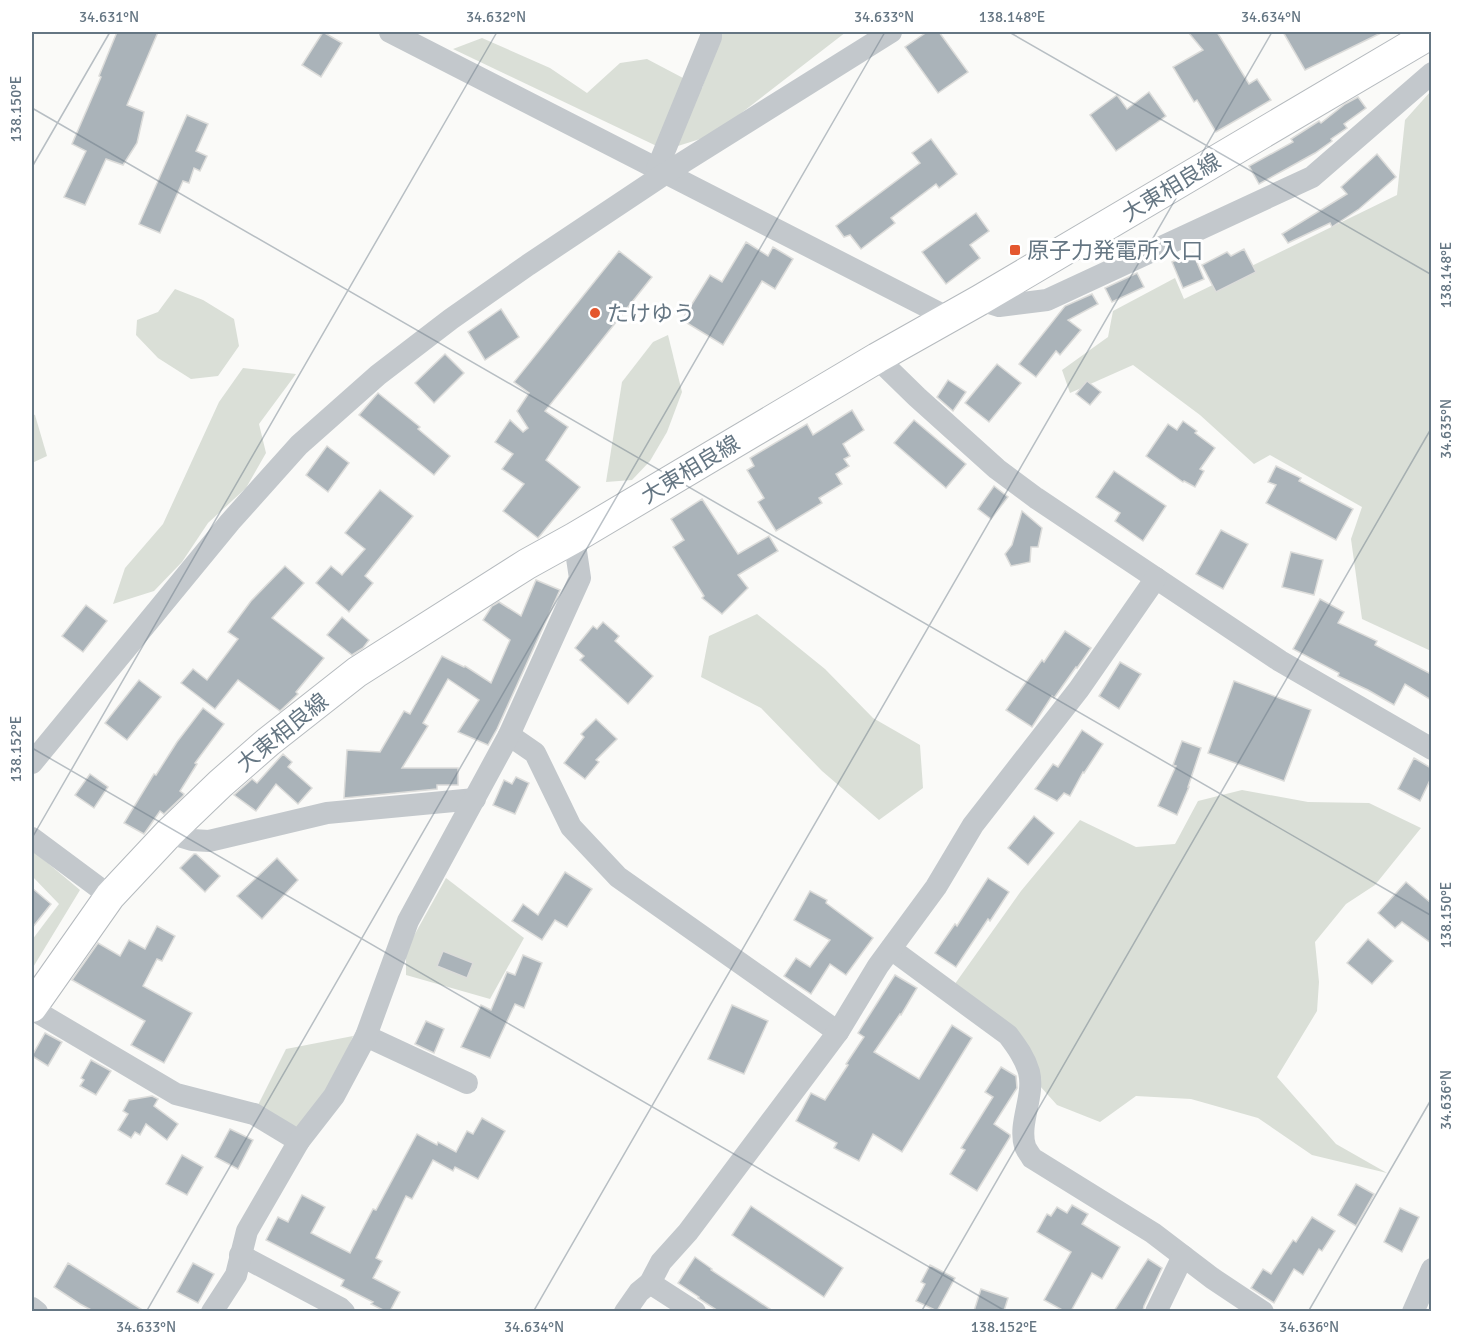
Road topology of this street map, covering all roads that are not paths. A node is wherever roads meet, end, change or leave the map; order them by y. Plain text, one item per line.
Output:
1 (390, 32) edge
2 (711, 32) edge
3 (891, 32) edge
4 (1431, 33) edge
5 (1431, 72) edge
6 (662, 171) junction
7 (980, 300) junction
8 (950, 318) junction
9 (877, 358) junction
10 (574, 538) junction
11 (1156, 578) junction
12 (509, 735) junction
13 (1431, 749) edge
14 (32, 763) edge
15 (475, 799) junction
16 (169, 833) junction
17 (32, 838) edge
18 (110, 896) junction
19 (891, 949) junction
20 (32, 1008) edge
21 (838, 1032) junction
22 (366, 1036) junction
23 (467, 1083) dead end
24 (299, 1142) junction
25 (240, 1255) junction
26 (1183, 1256) junction
27 (1431, 1269) edge
28 (650, 1283) junction
29 (32, 1308) edge
30 (37, 1311) edge
31 (212, 1311) edge
32 (344, 1311) edge
33 (625, 1311) edge
34 (695, 1311) edge
35 (1156, 1311) edge
36 (1263, 1311) edge
37 (1413, 1311) edge

1 - 6 street
2 - 6 street
3 - 6 street
4 - 7 main road, 大東相良線
5 - 7 street
6 - 8 street
6 - 14 street
7 - 8 main road, 大東相良線
8 - 9 main road, 大東相良線
9 - 10 main road, 大東相良線
9 - 11 street
10 - 12 street
10 - 16 main road, 大東相良線
11 - 13 street
11 - 19 street
12 - 15 street
12 - 21 street
15 - 16 street
15 - 22 street
16 - 18 main road, 大東相良線
17 - 18 street
18 - 20 main road, 大東相良線
19 - 21 street
19 - 26 street
20 - 24 street
21 - 28 street
22 - 23 street
22 - 24 street
24 - 25 street
25 - 31 street
25 - 32 street
26 - 35 street
26 - 36 street
27 - 37 street
28 - 33 street
28 - 34 street
29 - 30 street

